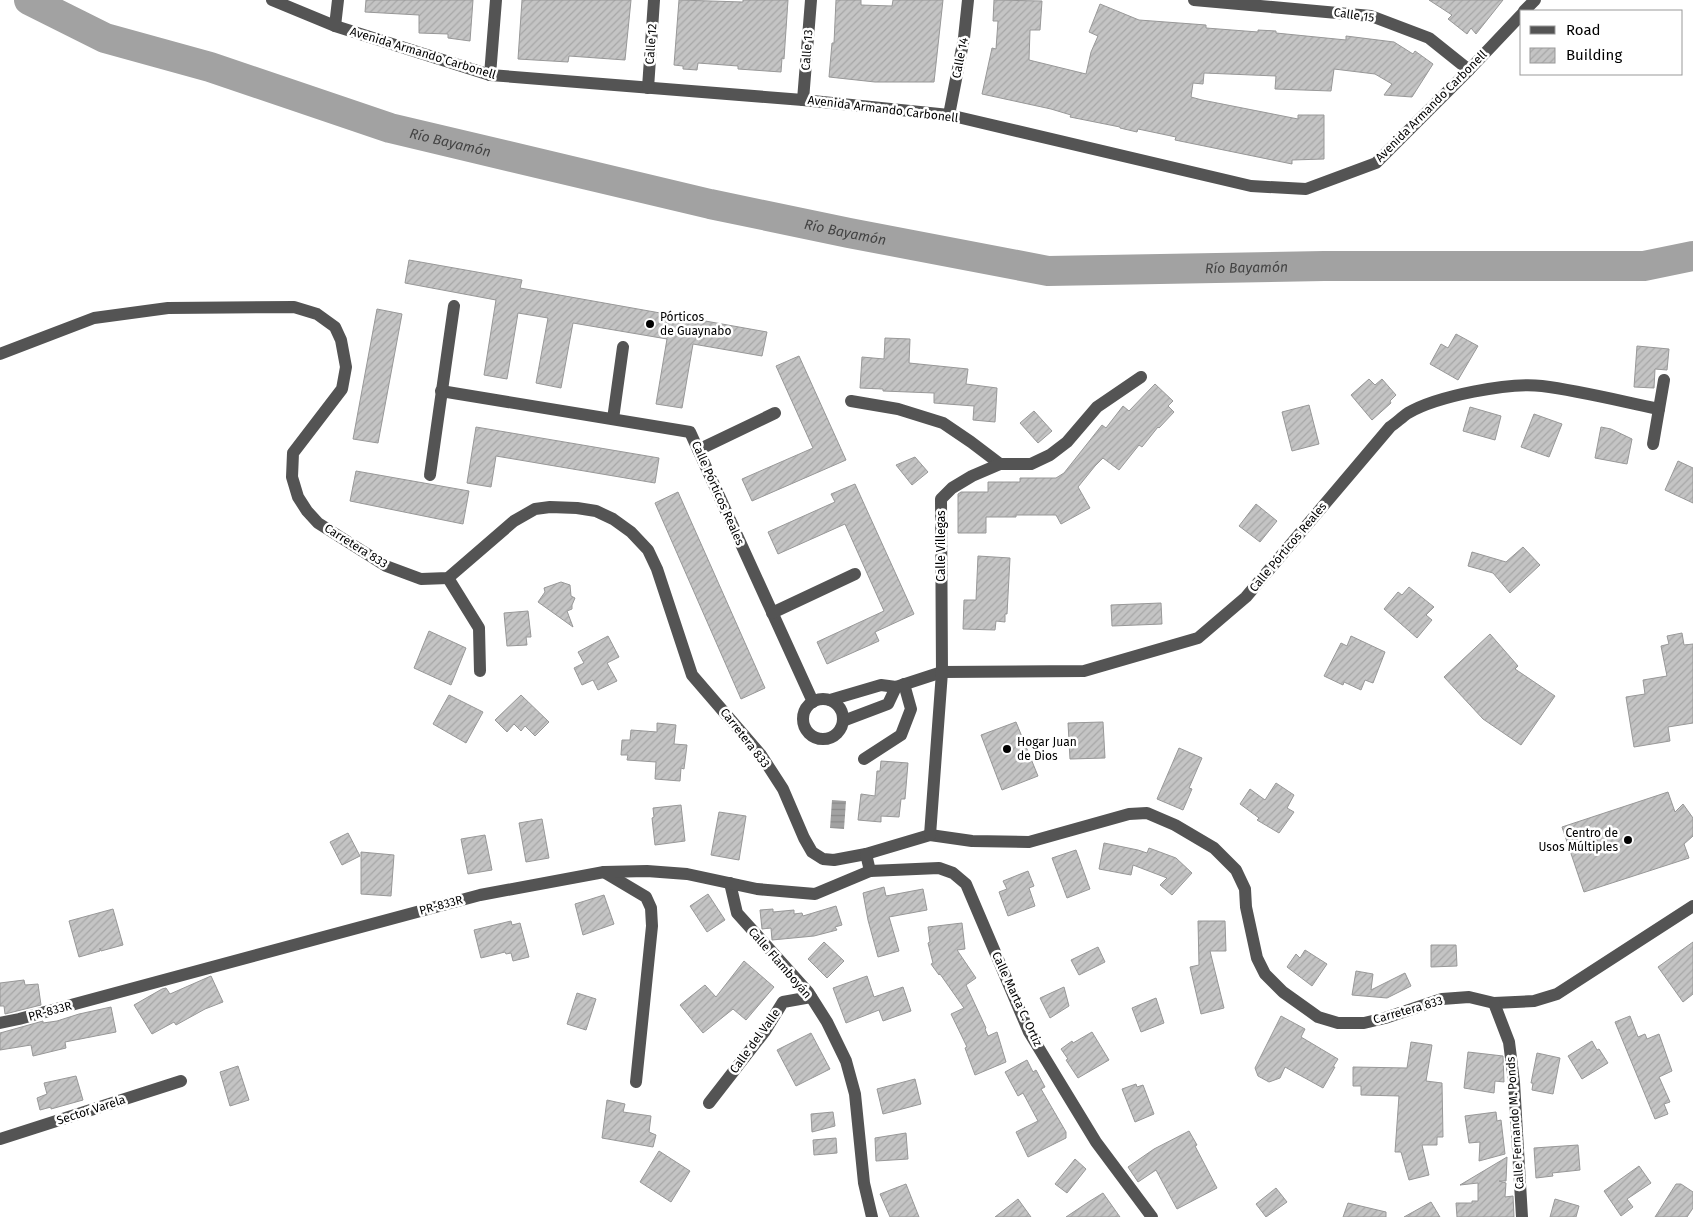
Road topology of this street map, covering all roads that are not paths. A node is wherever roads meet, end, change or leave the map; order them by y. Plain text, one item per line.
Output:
1 (272, 0) edge
2 (338, 0) edge
3 (496, 0) edge
4 (654, 0) edge
5 (811, 0) edge
6 (968, 0) edge
7 (1194, 0) edge
8 (1535, 0) edge
9 (1525, 10) edge
10 (1520, 15) edge
11 (335, 26) junction
12 (1469, 70) junction
13 (490, 75) junction
14 (648, 88) junction
15 (803, 100) junction
16 (949, 115) junction
17 (454, 306) dead end
18 (623, 347) dead end
19 (0, 354) edge
20 (1141, 377) dead end
21 (1664, 380) dead end
22 (442, 391) junction
23 (851, 401) dead end
24 (1659, 409) junction
25 (775, 413) dead end
26 (613, 419) junction
27 (1653, 444) dead end
28 (698, 450) junction
29 (1000, 464) junction
30 (430, 476) dead end
31 (855, 574) dead end
32 (448, 578) junction
33 (772, 613) junction
34 (480, 671) dead end
35 (942, 672) junction
36 (900, 685) junction
37 (830, 700) junction
38 (813, 702) junction
39 (843, 721) junction
40 (864, 759) dead end
41 (930, 834) junction
42 (866, 854) junction
43 (870, 871) junction
44 (604, 872) junction
45 (730, 883) junction
46 (1693, 906) edge
47 (810, 997) junction
48 (1494, 1002) junction
49 (0, 1023) edge
50 (181, 1081) dead end
51 (636, 1082) dead end
52 (710, 1103) dead end
53 (0, 1139) edge
54 (872, 1217) edge
55 (1152, 1217) edge
56 (1522, 1217) edge

1 - 11 street, Avenida Armando Carbonell
2 - 11 street
3 - 13 street
4 - 14 street, Calle 12
5 - 15 street, Calle 13
6 - 16 street, Calle 14
7 - 12 street, Calle 15
8 - 9 street, Avenida Armando Carbonell
10 - 12 street, Avenida Armando Carbonell
11 - 13 street, Avenida Armando Carbonell
12 - 16 street, Avenida Armando Carbonell
13 - 14 street, Avenida Armando Carbonell
14 - 15 street, Avenida Armando Carbonell
15 - 16 street, Avenida Armando Carbonell
17 - 22 street
18 - 26 street
19 - 32 street, Carretera 833
20 - 29 street, Calle Villegas
21 - 24 street
22 - 26 street, Calle Pórticos Reales
22 - 30 street
23 - 29 street
24 - 27 street
24 - 35 street, Calle Pórticos Reales
25 - 28 street
26 - 28 street, Calle Pórticos Reales
28 - 33 street, Calle Pórticos Reales
29 - 35 street, Calle Villegas
31 - 33 street
32 - 34 street
32 - 42 street, Carretera 833
33 - 38 street, Calle Pórticos Reales
35 - 36 street, Calle Pórticos Reales
35 - 41 street, Calle Villegas
36 - 37 street, Calle Pórticos Reales
36 - 39 street
36 - 40 street
37 - 38 street
37 - 39 street
38 - 39 street
41 - 42 street, Carretera 833
41 - 48 street, Carretera 833
42 - 43 street
43 - 45 street, PR-833R / PR-833R
43 - 55 street, Calle Marta C. Ortiz
44 - 45 street, PR-833R / PR-833R
44 - 49 street, PR-833R / PR-833R
44 - 51 street
45 - 47 street, Calle Flamboyán
46 - 48 street, Carretera 833
47 - 52 street, Calle del Valle
47 - 54 street, Calle Flamboyán
48 - 56 street, Calle Fernando M. Ponds
50 - 53 street, Sector Varela

